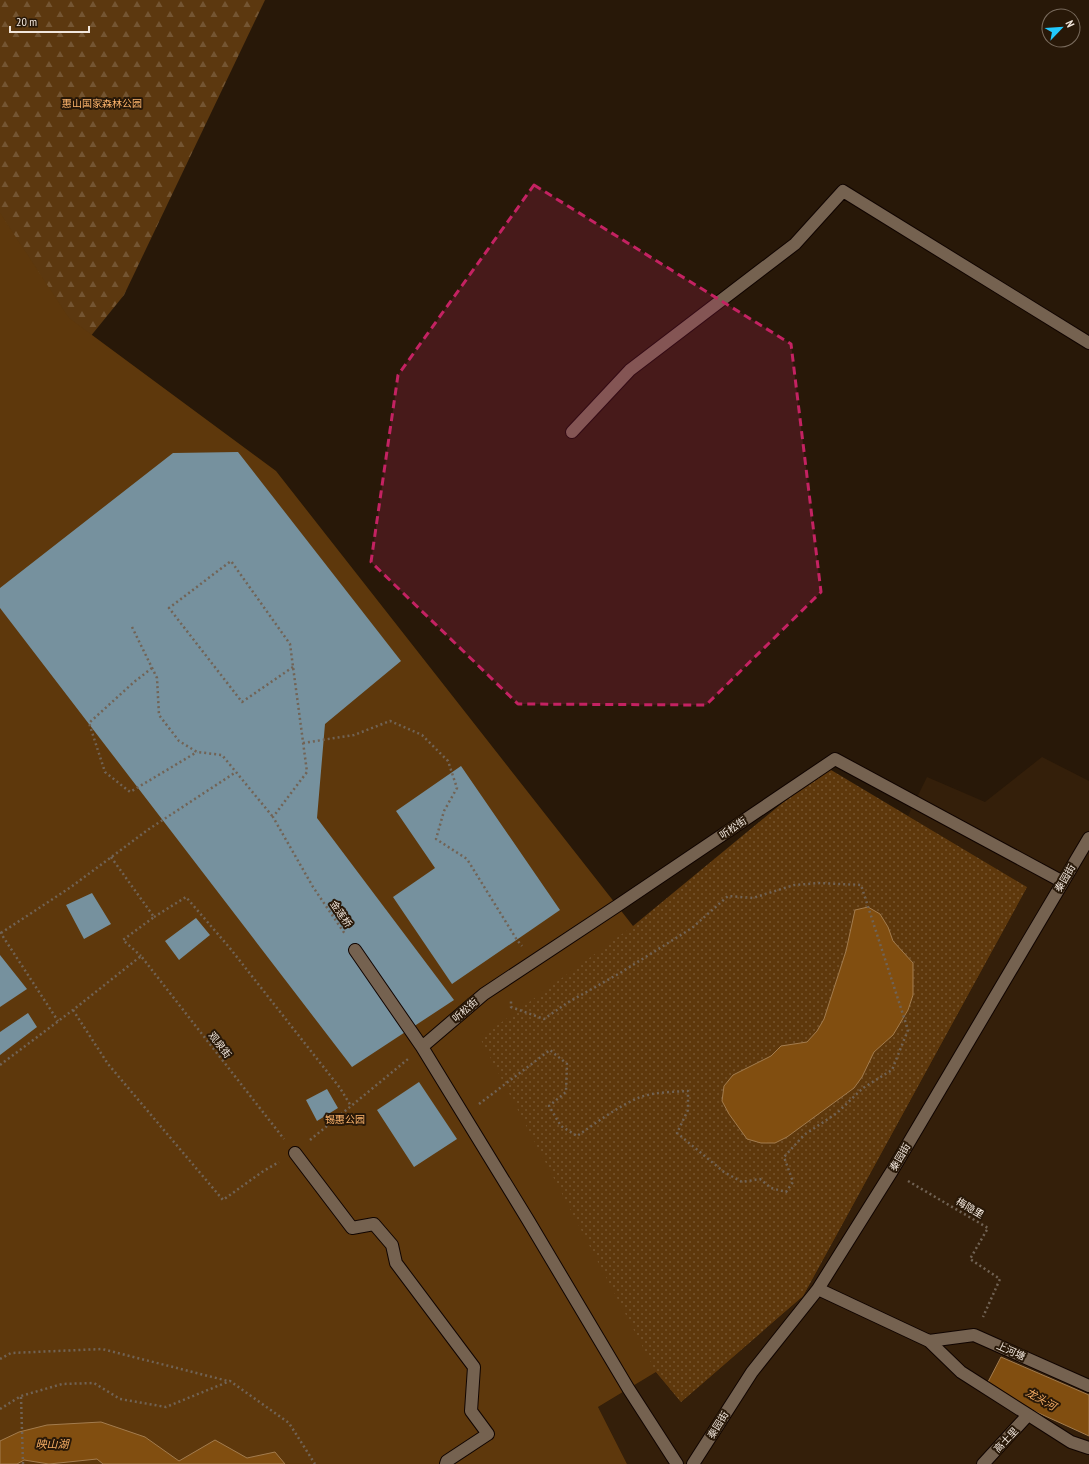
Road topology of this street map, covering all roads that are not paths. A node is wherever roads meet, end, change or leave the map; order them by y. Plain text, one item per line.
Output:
1 (1089, 343) edge
2 (572, 432) dead end
3 (1089, 838) edge
4 (1063, 882) junction
5 (355, 950) road end
6 (422, 1047) junction
7 (295, 1152) road end
8 (818, 1289) junction
9 (929, 1341) junction
10 (1089, 1386) edge
11 (1028, 1415) junction
12 (1089, 1448) edge
13 (446, 1464) edge
14 (677, 1464) edge
15 (693, 1464) edge
16 (983, 1464) edge

1 - 2 street
3 - 4 street, 秦园街
4 - 6 street, 听松街
4 - 8 street, 秦园街
5 - 6 street
6 - 14 street
7 - 13 street
8 - 9 street
8 - 15 street, 秦园街
9 - 10 street, 上河塘
9 - 11 street
11 - 12 street
11 - 16 street, 高士里

